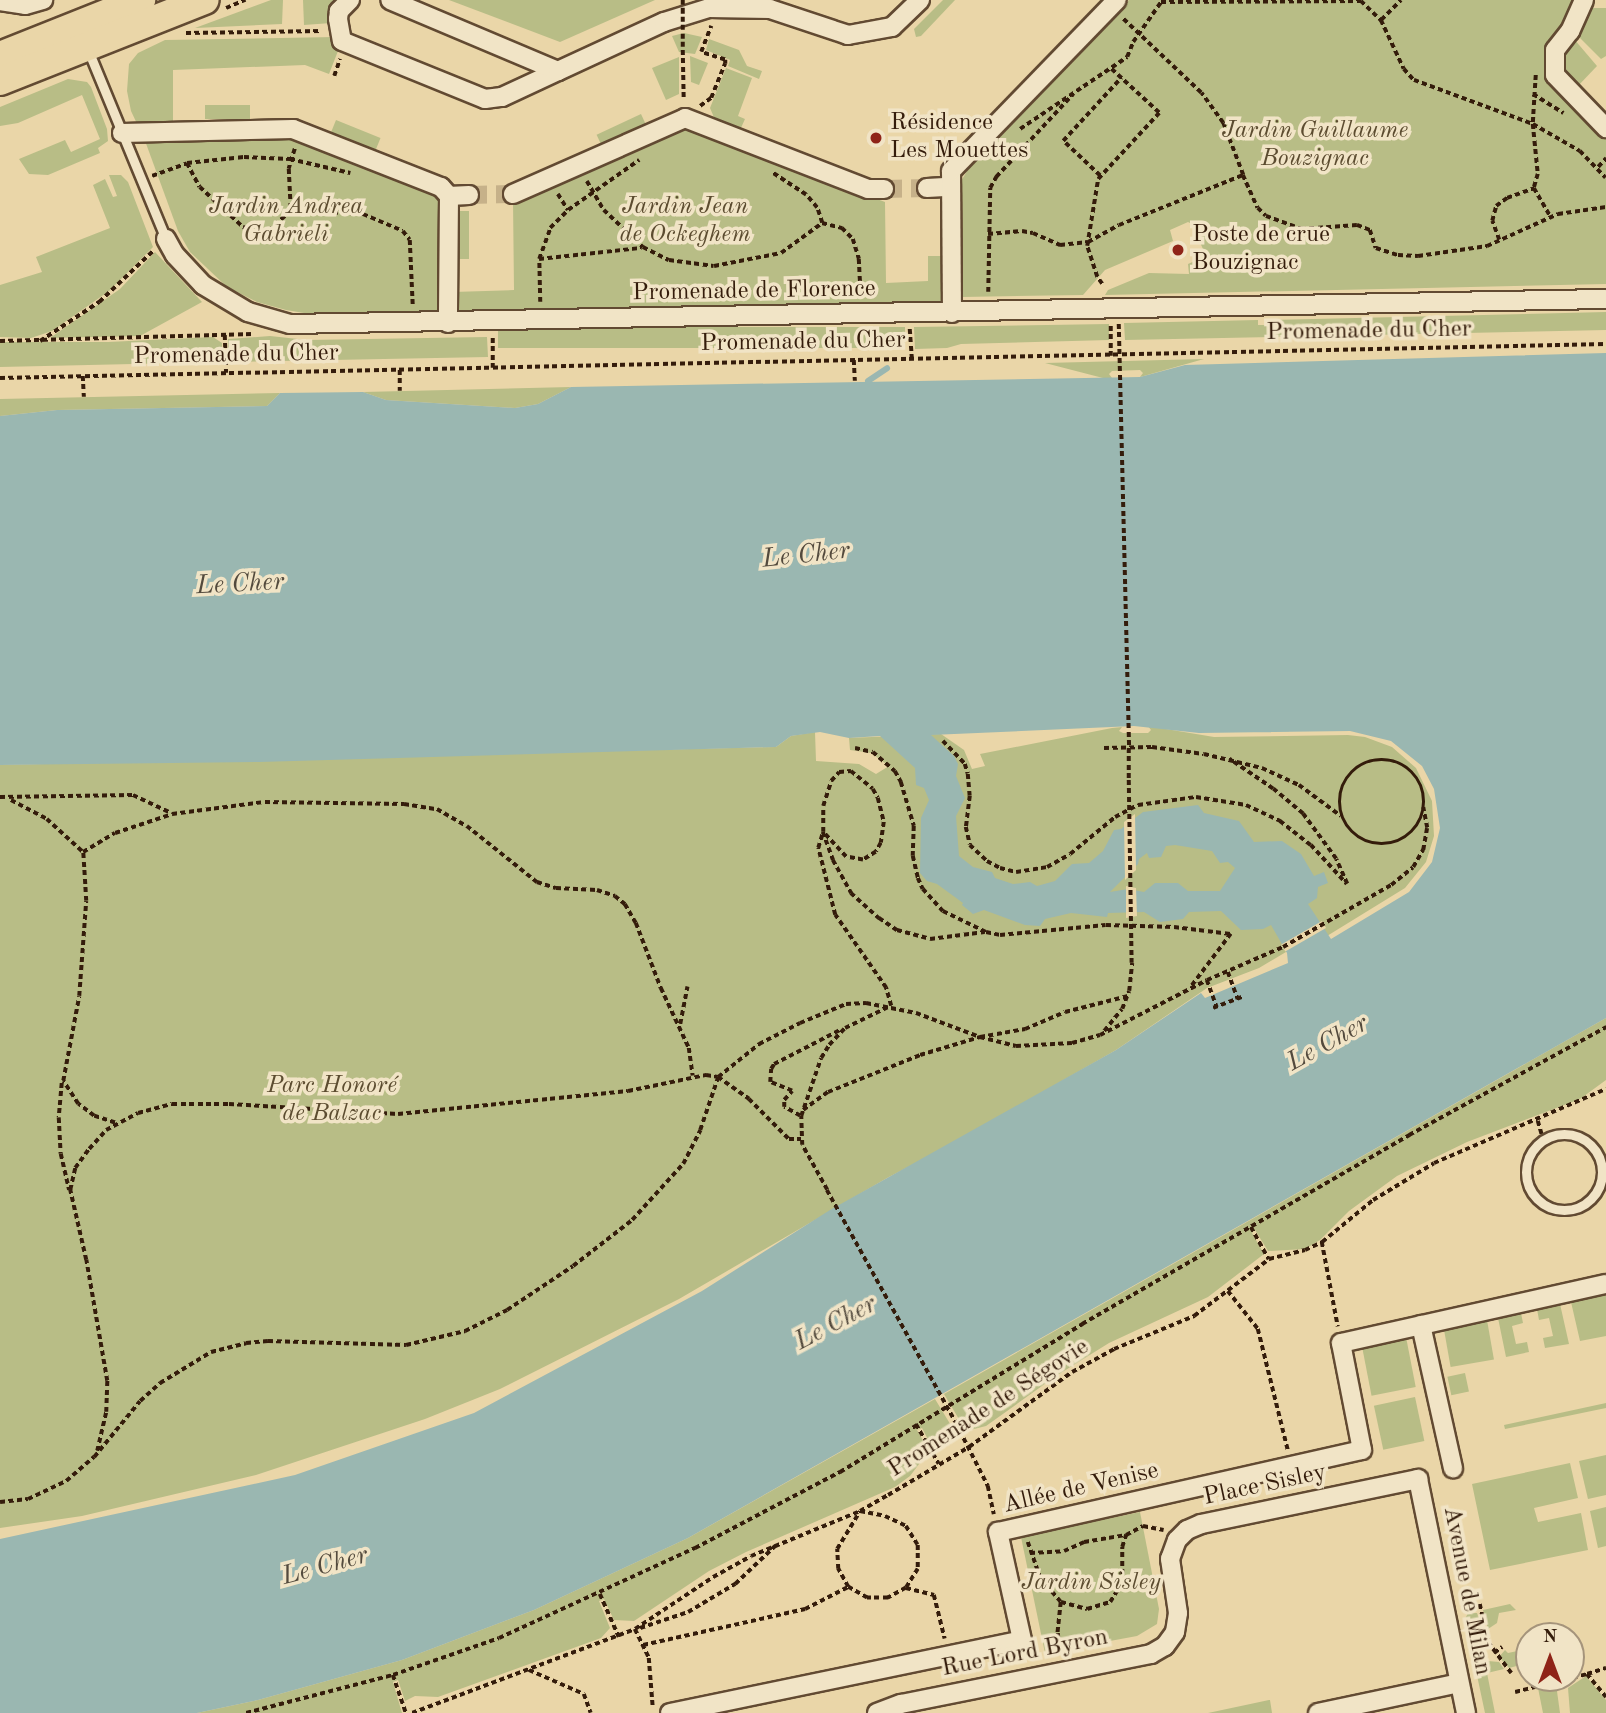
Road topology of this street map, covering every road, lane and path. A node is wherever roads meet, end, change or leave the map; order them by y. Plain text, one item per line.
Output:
1 (141, 0) edge
2 (205, 0) edge
3 (350, 0) edge
4 (393, 0) edge
5 (683, 0) edge
6 (920, 0) edge
7 (1361, 0) edge
8 (1402, 0) edge
9 (1584, 0) edge
10 (0, 1) edge
11 (1162, 1) edge
12 (39, 2) edge
13 (718, 7) junction
14 (1118, 7) edge
15 (1381, 20) junction
16 (304, 31) dead end
17 (176, 34) dead end
18 (1138, 34) junction
19 (82, 37) junction
20 (0, 56) edge
21 (1110, 68) junction
22 (558, 71) junction
23 (1121, 78) junction
24 (0, 81) edge
25 (1078, 90) junction
26 (1533, 93) dead end
27 (685, 118) junction
28 (1533, 124) junction
29 (1606, 128) edge
30 (122, 133) junction
31 (1014, 133) dead end
32 (299, 139) dead end
33 (648, 154) dead end
34 (1606, 158) edge
35 (290, 159) junction
36 (187, 163) junction
37 (764, 167) dead end
38 (1597, 167) junction
39 (360, 175) dead end
40 (1100, 176) junction
41 (1243, 176) junction
42 (1606, 178) edge
43 (141, 180) junction
44 (551, 185) dead end
45 (949, 187) junction
46 (927, 188) tunnel mouth
47 (1534, 188) junction
48 (884, 189) tunnel mouth
49 (592, 192) junction
50 (513, 194) tunnel mouth
51 (469, 195) tunnel mouth
52 (449, 196) junction
53 (1606, 207) edge
54 (568, 210) junction
55 (291, 211) junction
56 (1551, 217) junction
57 (822, 223) junction
58 (988, 234) junction
59 (167, 240) junction
60 (1499, 241) junction
61 (1088, 242) junction
62 (643, 247) junction
63 (539, 259) junction
64 (988, 276) dead end
65 (540, 279) dead end
66 (1102, 284) dead end
67 (412, 286) dead end
68 (1606, 299) edge
69 (952, 313) junction
70 (862, 314) junction
71 (910, 314) junction
72 (1115, 316) junction
73 (448, 323) junction
74 (493, 323) junction
75 (265, 333) dead end
76 (225, 335) junction
77 (0, 341) edge
78 (40, 341) junction
79 (1606, 344) edge
80 (1111, 356) junction
81 (912, 359) junction
82 (854, 360) junction
83 (493, 368) junction
84 (400, 370) junction
85 (226, 373) junction
86 (83, 376) junction
87 (0, 378) edge
88 (855, 381) dead end
89 (400, 391) dead end
90 (84, 397) dead end
91 (943, 741) dead end
92 (1129, 747) junction
93 (855, 748) dead end
94 (1104, 748) dead end
95 (1228, 759) junction
96 (0, 797) edge
97 (9, 799) junction
98 (1423, 807) junction
99 (172, 814) junction
100 (1343, 818) junction
101 (823, 832) junction
102 (83, 852) junction
103 (986, 932) junction
104 (1228, 972) junction
105 (1207, 980) junction
106 (687, 986) dead end
107 (1190, 988) junction
108 (1128, 996) junction
109 (891, 1006) junction
110 (679, 1026) junction
111 (1606, 1027) edge
112 (845, 1028) junction
113 (1100, 1035) junction
114 (980, 1037) junction
115 (693, 1076) junction
116 (718, 1077) junction
117 (63, 1081) junction
118 (1606, 1089) edge
119 (803, 1110) junction
120 (801, 1116) junction
121 (1538, 1121) junction
122 (115, 1123) junction
123 (801, 1139) junction
124 (1543, 1139) junction
125 (1603, 1188) edge
126 (70, 1190) junction
127 (1251, 1227) junction
128 (1322, 1242) junction
129 (1269, 1259) junction
130 (1606, 1284) edge
131 (1228, 1291) junction
132 (1421, 1325) junction
133 (1341, 1343) junction
134 (916, 1424) junction
135 (969, 1447) junction
136 (94, 1457) junction
137 (939, 1465) junction
138 (1291, 1466) junction
139 (1453, 1468) dead end
140 (1418, 1479) joint
141 (0, 1502) edge
142 (860, 1511) junction
143 (998, 1532) junction
144 (1126, 1535) junction
145 (1178, 1540) junction
146 (779, 1542) junction
147 (848, 1587) junction
148 (906, 1588) junction
149 (599, 1594) junction
150 (1061, 1602) junction
151 (1480, 1604) dead end
152 (635, 1629) junction
153 (619, 1637) junction
154 (643, 1645) junction
155 (1502, 1647) dead end
156 (1494, 1653) junction
157 (949, 1655) junction
158 (1606, 1668) edge
159 (527, 1669) junction
160 (1065, 1672) junction
161 (1511, 1673) dead end
162 (1587, 1674) joint
163 (393, 1675) junction
164 (1459, 1683) junction
165 (1606, 1697) edge
166 (246, 1713) edge
167 (406, 1713) edge
168 (414, 1713) edge
169 (591, 1713) edge
170 (653, 1713) edge
171 (670, 1713) edge
172 (877, 1713) edge
173 (1318, 1713) edge
174 (1466, 1713) edge

1 - 19 main road
2 - 19 main road
3 - 22 street
4 - 22 street
5 - 27 path, bridge
6 - 13 street
7 - 11 path
7 - 15 path
8 - 15 path
9 - 29 street
10 - 12 street
11 - 18 path
13 - 22 street
13 - 27 path
14 - 18 path
14 - 45 street
15 - 28 path
16 - 17 path
18 - 21 path
18 - 41 path
19 - 20 main road
19 - 24 main road
19 - 30 lane, Promenade de Florence
21 - 23 path
21 - 25 path
23 - 40 path
23 - 40 path
25 - 31 path
25 - 58 path
26 - 28 path
27 - 48 street
27 - 50 street
28 - 38 path
28 - 47 path
30 - 43 lane, Promenade de Florence
30 - 52 street
32 - 35 path
33 - 49 path
34 - 38 path
35 - 36 path
35 - 39 path
35 - 55 path
36 - 43 path
36 - 55 path
37 - 57 path
38 - 42 path
40 - 61 path
41 - 60 path
41 - 61 path
43 - 59 lane, Promenade de Florence
44 - 54 path
45 - 46 street
45 - 69 street
47 - 56 path
47 - 60 path
49 - 54 path
49 - 62 path
51 - 52 street
52 - 73 street
53 - 56 path
54 - 63 path
55 - 67 path
56 - 60 path
57 - 62 path
57 - 70 path
58 - 61 path
58 - 64 path
59 - 73 street, Promenade de Florence
59 - 78 path
61 - 66 path
62 - 63 path
63 - 65 path
68 - 72 street, Promenade de Florence
69 - 71 street, Promenade de Florence
69 - 72 street, Promenade de Florence
70 - 71 street, Promenade de Florence
70 - 74 street, Promenade de Florence
71 - 81 path
72 - 80 path
72 - 92 path, bridge
73 - 74 street, Promenade de Florence
74 - 83 path
75 - 76 path
76 - 78 path
76 - 85 path
77 - 78 path
79 - 80 path, Promenade du Cher
80 - 81 path, Promenade du Cher
81 - 82 path, Promenade du Cher
82 - 83 path, Promenade du Cher
82 - 88 path
83 - 84 path, Promenade du Cher
84 - 85 path, Promenade du Cher
84 - 89 path
85 - 86 path, Promenade du Cher
86 - 87 path, Promenade du Cher
86 - 90 path
91 - 95 path
92 - 94 path
92 - 95 path
92 - 108 path, bridge
93 - 103 path
95 - 100 path
96 - 97 path
97 - 99 path
97 - 102 path
98 - 100 path
98 - 100 path
98 - 104 path
99 - 102 path
99 - 110 path
101 - 101 path
101 - 103 path
101 - 109 path
102 - 117 path
103 - 107 path
104 - 105 path
104 - 105 path
105 - 107 path
106 - 110 path
107 - 113 path
108 - 113 path
108 - 114 path
109 - 112 path
109 - 114 path
109 - 116 path
110 - 115 path
111 - 127 path
112 - 119 path
112 - 120 path
113 - 114 path
114 - 119 path
115 - 116 path
115 - 122 path
116 - 123 path
116 - 136 path
117 - 122 path
117 - 126 path
118 - 121 path, Promenade de Ségovie
119 - 120 path
120 - 123 path
121 - 124 path
121 - 128 path, Promenade de Ségovie
122 - 126 path
123 - 135 path, bridge
124 - 125 lane
124 - 125 lane
126 - 136 path
127 - 129 path
127 - 134 path
128 - 129 path, Promenade de Ségovie
128 - 133 path
129 - 131 path, Promenade de Ségovie
130 - 132 street
131 - 135 path, Promenade de Ségovie
131 - 138 path
132 - 133 street
132 - 139 street
133 - 138 street, Allée de Venise
134 - 137 path
134 - 149 path
135 - 137 path, Promenade de Ségovie
135 - 143 path
136 - 141 path
137 - 142 path, Promenade de Ségovie
138 - 143 street, Allée de Venise
140 - 145 street, Place Sisley
140 - 164 street, Avenue de Milan
142 - 146 path, Promenade de Ségovie
142 - 147 path
142 - 148 path
143 - 157 street, Allée de Venise
144 - 145 path
144 - 150 path
144 - 150 path
145 - 160 street, Rue Lord Byron
146 - 152 path, Promenade de Ségovie
146 - 152 path
147 - 148 path
147 - 154 path
148 - 157 path
149 - 153 path
149 - 163 path
150 - 160 path
151 - 156 path
152 - 153 path, Promenade de Ségovie
152 - 154 path
153 - 159 path, Promenade de Ségovie
154 - 170 path
155 - 156 path
156 - 161 path
157 - 171 street, Allée de Venise
158 - 162 path
159 - 168 path, Promenade de Ségovie
159 - 169 path
160 - 172 street, Rue Lord Byron
162 - 165 path
163 - 166 path
163 - 167 path
164 - 173 street
164 - 174 street, Avenue de Milan

